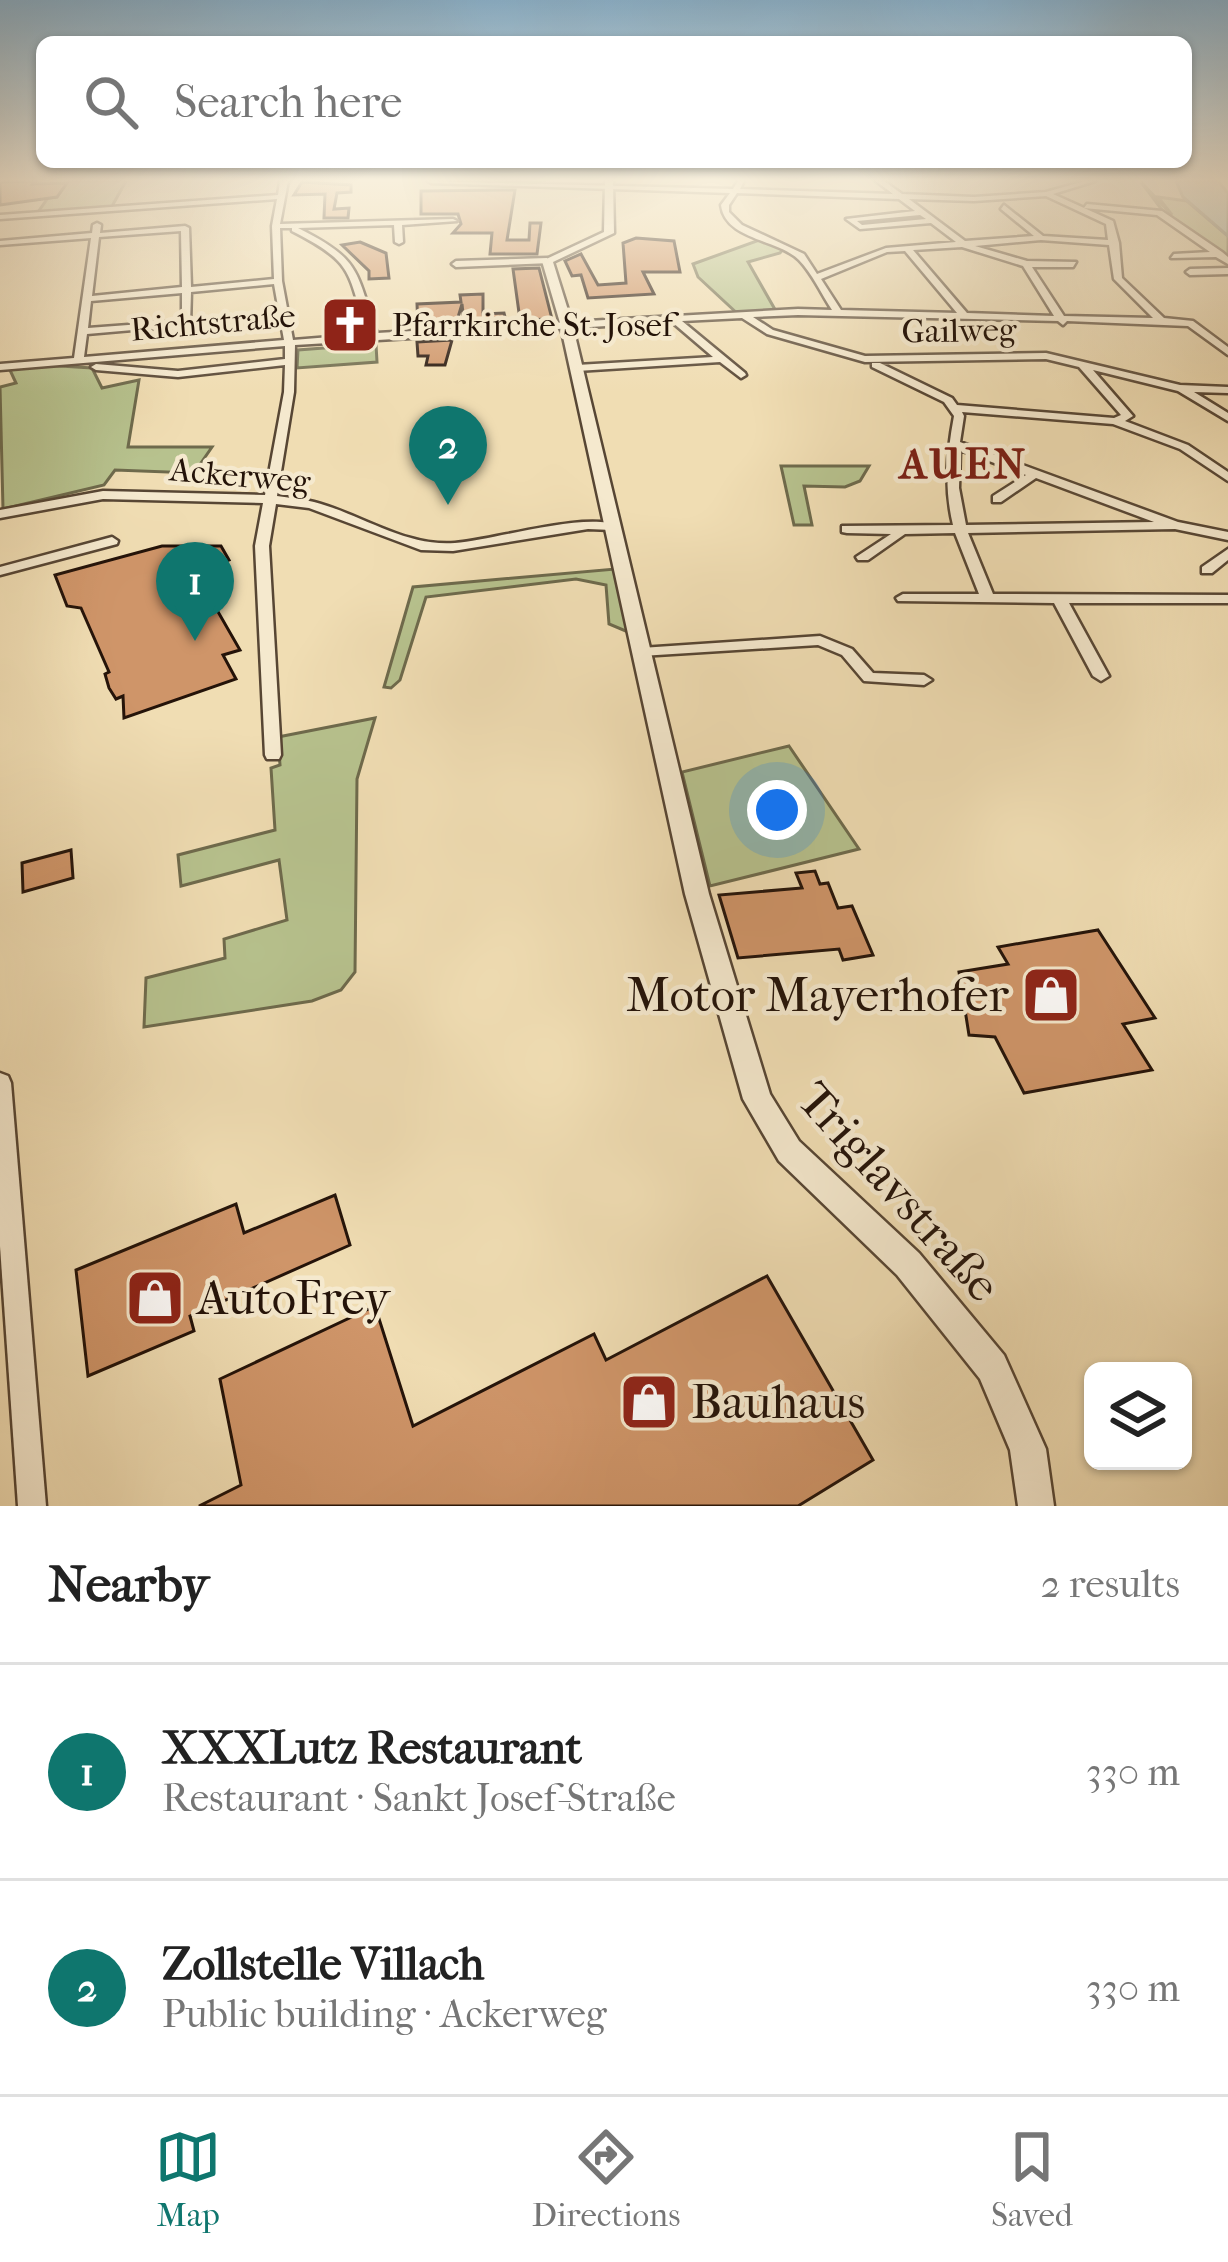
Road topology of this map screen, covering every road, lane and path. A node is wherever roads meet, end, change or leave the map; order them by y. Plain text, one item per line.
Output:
1 (94, 251) edge
2 (185, 251) edge
3 (280, 251) edge
4 (336, 251) edge
5 (569, 251) edge
6 (791, 251) edge
7 (891, 251) edge
8 (910, 251) edge
9 (985, 251) edge
10 (1116, 251) edge
11 (1174, 256) dead end
12 (1223, 258) edge
13 (547, 261) junction
14 (981, 263) dead end
15 (1023, 263) junction
16 (456, 264) dead end
17 (1073, 264) dead end
18 (1190, 272) dead end
19 (1228, 272) edge
20 (817, 278) junction
21 (278, 281) junction
22 (185, 289) junction
23 (87, 298) junction
24 (838, 311) junction
25 (744, 315) junction
26 (963, 315) junction
27 (675, 320) junction
28 (1161, 321) junction
29 (1064, 322) junction
30 (567, 326) junction
31 (83, 331) junction
32 (1228, 335) edge
33 (374, 336) junction
34 (1208, 336) junction
35 (290, 343) junction
36 (1228, 352) edge
37 (722, 359) junction
38 (865, 359) junction
39 (79, 361) junction
40 (60, 362) junction
41 (290, 362) junction
42 (1080, 363) junction
43 (0, 367) edge
44 (577, 368) junction
45 (740, 375) dead end
46 (1180, 388) junction
47 (1228, 390) edge
48 (955, 408) junction
49 (1228, 418) edge
50 (1115, 422) junction
51 (954, 444) junction
52 (1032, 476) junction
53 (1228, 477) edge
54 (270, 499) junction
55 (997, 500) dead end
56 (0, 514) edge
57 (1175, 525) junction
58 (612, 526) junction
59 (847, 529) dead end
60 (958, 529) junction
61 (897, 530) junction
62 (1228, 536) edge
63 (112, 541) dead end
64 (1228, 553) edge
65 (862, 556) dead end
66 (1207, 570) dead end
67 (0, 571) edge
68 (986, 595) junction
69 (903, 598) dead end
70 (1059, 598) junction
71 (1228, 599) edge
72 (641, 652) junction
73 (1101, 676) dead end
74 (924, 680) dead end
75 (273, 754) dead end
76 (0, 1084) edge
77 (32, 1506) edge
78 (1036, 1506) edge

1 - 23 street
2 - 22 street
3 - 21 street
4 - 33 street
5 - 13 street
6 - 20 street
7 - 20 street
8 - 26 street
9 - 15 street
10 - 28 street
11 - 12 street
13 - 16 street
13 - 30 street, Triglavstraße
14 - 15 street
15 - 17 street
15 - 29 street
18 - 19 street
20 - 24 street
21 - 22 street
21 - 35 street
22 - 23 street
22 - 31 street
23 - 31 street
24 - 25 street, Richtstraße
24 - 26 street, Richtstraße
25 - 27 street, Richtstraße
25 - 38 street, Gailweg
26 - 29 street, Richtstraße
27 - 30 street, Richtstraße
27 - 37 street
28 - 29 street, Richtstraße
28 - 34 street
30 - 33 street, Richtstraße
30 - 44 street, Triglavstraße
31 - 39 street
32 - 34 street
33 - 35 street, Richtstraße
34 - 36 street
35 - 39 street, Richtstraße
35 - 41 street
37 - 44 street
37 - 45 street
38 - 42 street, Gailweg
38 - 48 street
39 - 40 street, Richtstraße
40 - 41 street, Richtstraße
40 - 43 street, Richtstraße
41 - 54 street
42 - 46 street, Gailweg
42 - 50 street
44 - 58 street, Triglavstraße
46 - 47 street, Gailweg
46 - 49 street, Gailweg
48 - 50 street
48 - 51 street
50 - 53 street
51 - 52 street
51 - 60 street
52 - 55 street
52 - 57 street
54 - 56 street, Ackerweg
54 - 58 street, Ackerweg
54 - 75 street
57 - 60 street
57 - 62 street
58 - 72 street, Triglavstraße
59 - 61 street
60 - 61 street
60 - 68 street
61 - 65 street
63 - 67 street
64 - 66 street
68 - 69 street
68 - 70 street
70 - 71 street
70 - 73 street
72 - 74 street
72 - 78 street, Triglavstraße
76 - 77 street

